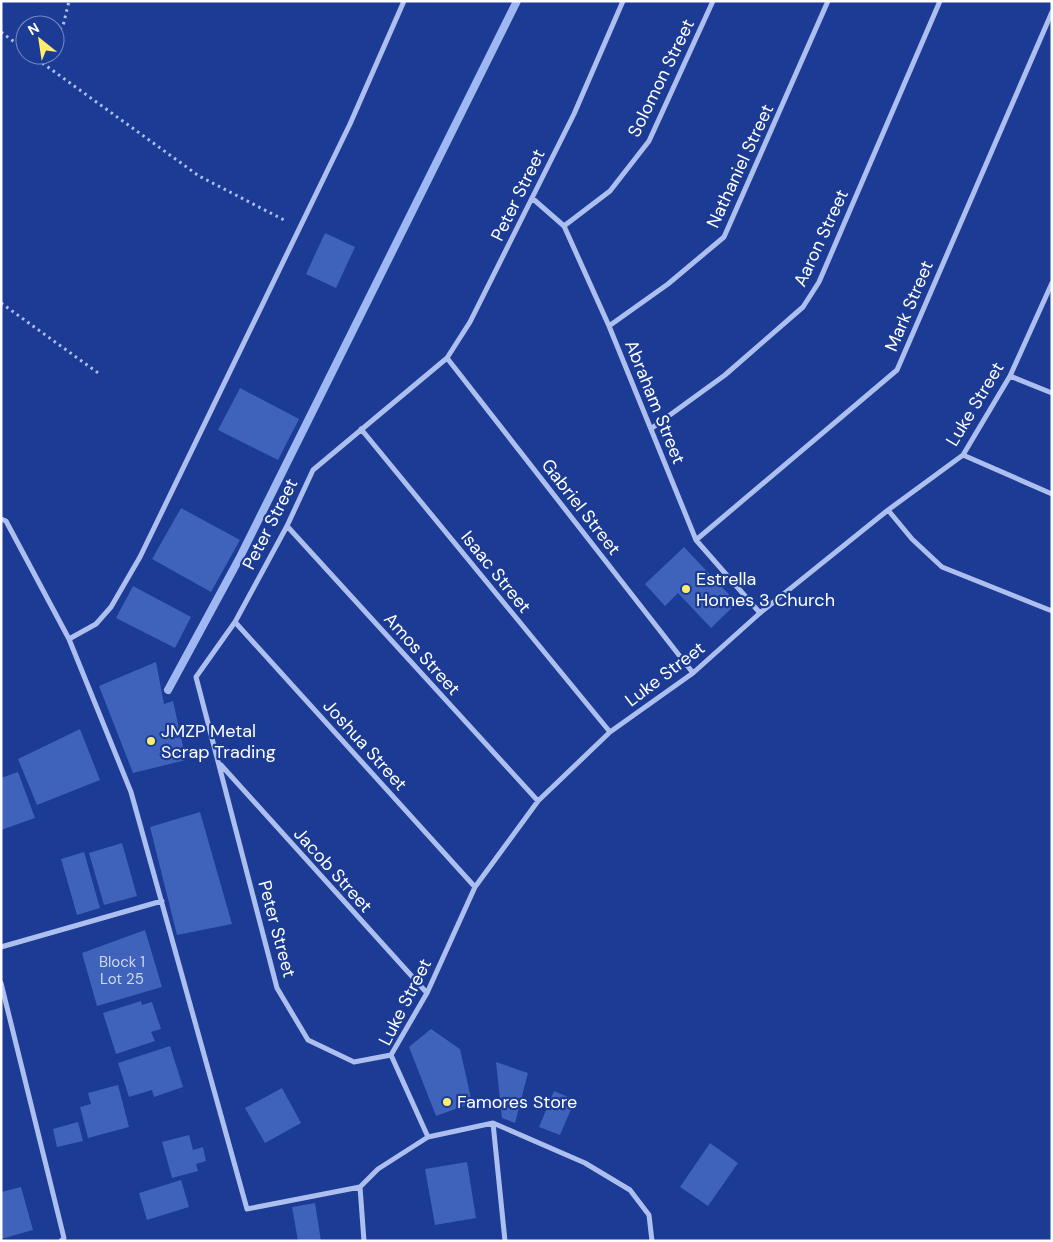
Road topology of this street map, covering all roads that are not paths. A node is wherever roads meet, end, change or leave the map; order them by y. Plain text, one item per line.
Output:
1 (404, 1) edge
2 (623, 1) edge
3 (713, 1) edge
4 (828, 1) edge
5 (940, 1) edge
6 (1052, 12) edge
7 (532, 198) junction
8 (564, 226) junction
9 (1052, 283) edge
10 (1050, 294) edge
11 (609, 326) junction
12 (447, 358) junction
13 (1010, 376) junction
14 (1052, 393) edge
15 (652, 428) junction
16 (361, 429) junction
17 (963, 455) junction
18 (1052, 494) edge
19 (888, 510) junction
20 (1, 519) edge
21 (287, 526) junction
22 (696, 540) junction
23 (1052, 611) edge
24 (760, 613) junction
25 (235, 622) junction
26 (69, 639) junction
27 (694, 673) junction
28 (610, 732) junction
29 (220, 764) junction
30 (538, 801) junction
31 (475, 887) junction
32 (162, 901) junction
33 (1, 947) edge
34 (1, 983) edge
35 (427, 993) junction
36 (391, 1055) junction
37 (493, 1123) junction
38 (428, 1137) junction
39 (360, 1187) junction
40 (61, 1241) edge
41 (364, 1241) edge
42 (505, 1241) edge
43 (652, 1241) edge

1 - 26 street
2 - 7 street, Peter Street
3 - 8 street, Solomon Street
4 - 11 street, Nathaniel Street
5 - 15 street, Aaron Street
6 - 22 street, Mark Street
7 - 8 street, Abraham Street
7 - 12 street, Peter Street
8 - 11 street, Abraham Street
9 - 10 street, Luke Street
10 - 13 street, Luke Street
11 - 15 street, Abraham Street
12 - 16 street, Peter Street
12 - 27 street, Gabriel Street
13 - 14 street
13 - 17 street, Luke Street
15 - 22 street, Abraham Street
16 - 21 street, Peter Street
16 - 28 street, Isaac Street
17 - 18 street
17 - 19 street, Luke Street
19 - 23 street
19 - 24 street, Luke Street
20 - 26 street
21 - 25 street, Peter Street
21 - 30 street, Amos Street
22 - 24 street, Abraham Street
24 - 27 street, Luke Street
25 - 29 street, Peter Street
25 - 31 street, Joshua Street
26 - 32 street
27 - 28 street, Luke Street
28 - 30 street, Luke Street
29 - 35 street, Jacob Street
29 - 36 street, Peter Street
30 - 31 street, Luke Street
31 - 35 street, Luke Street
32 - 33 street
32 - 39 street
34 - 40 street
35 - 36 street, Luke Street
36 - 38 street, Luke Street
37 - 38 street
37 - 42 street
37 - 43 street
38 - 39 street
39 - 41 street

